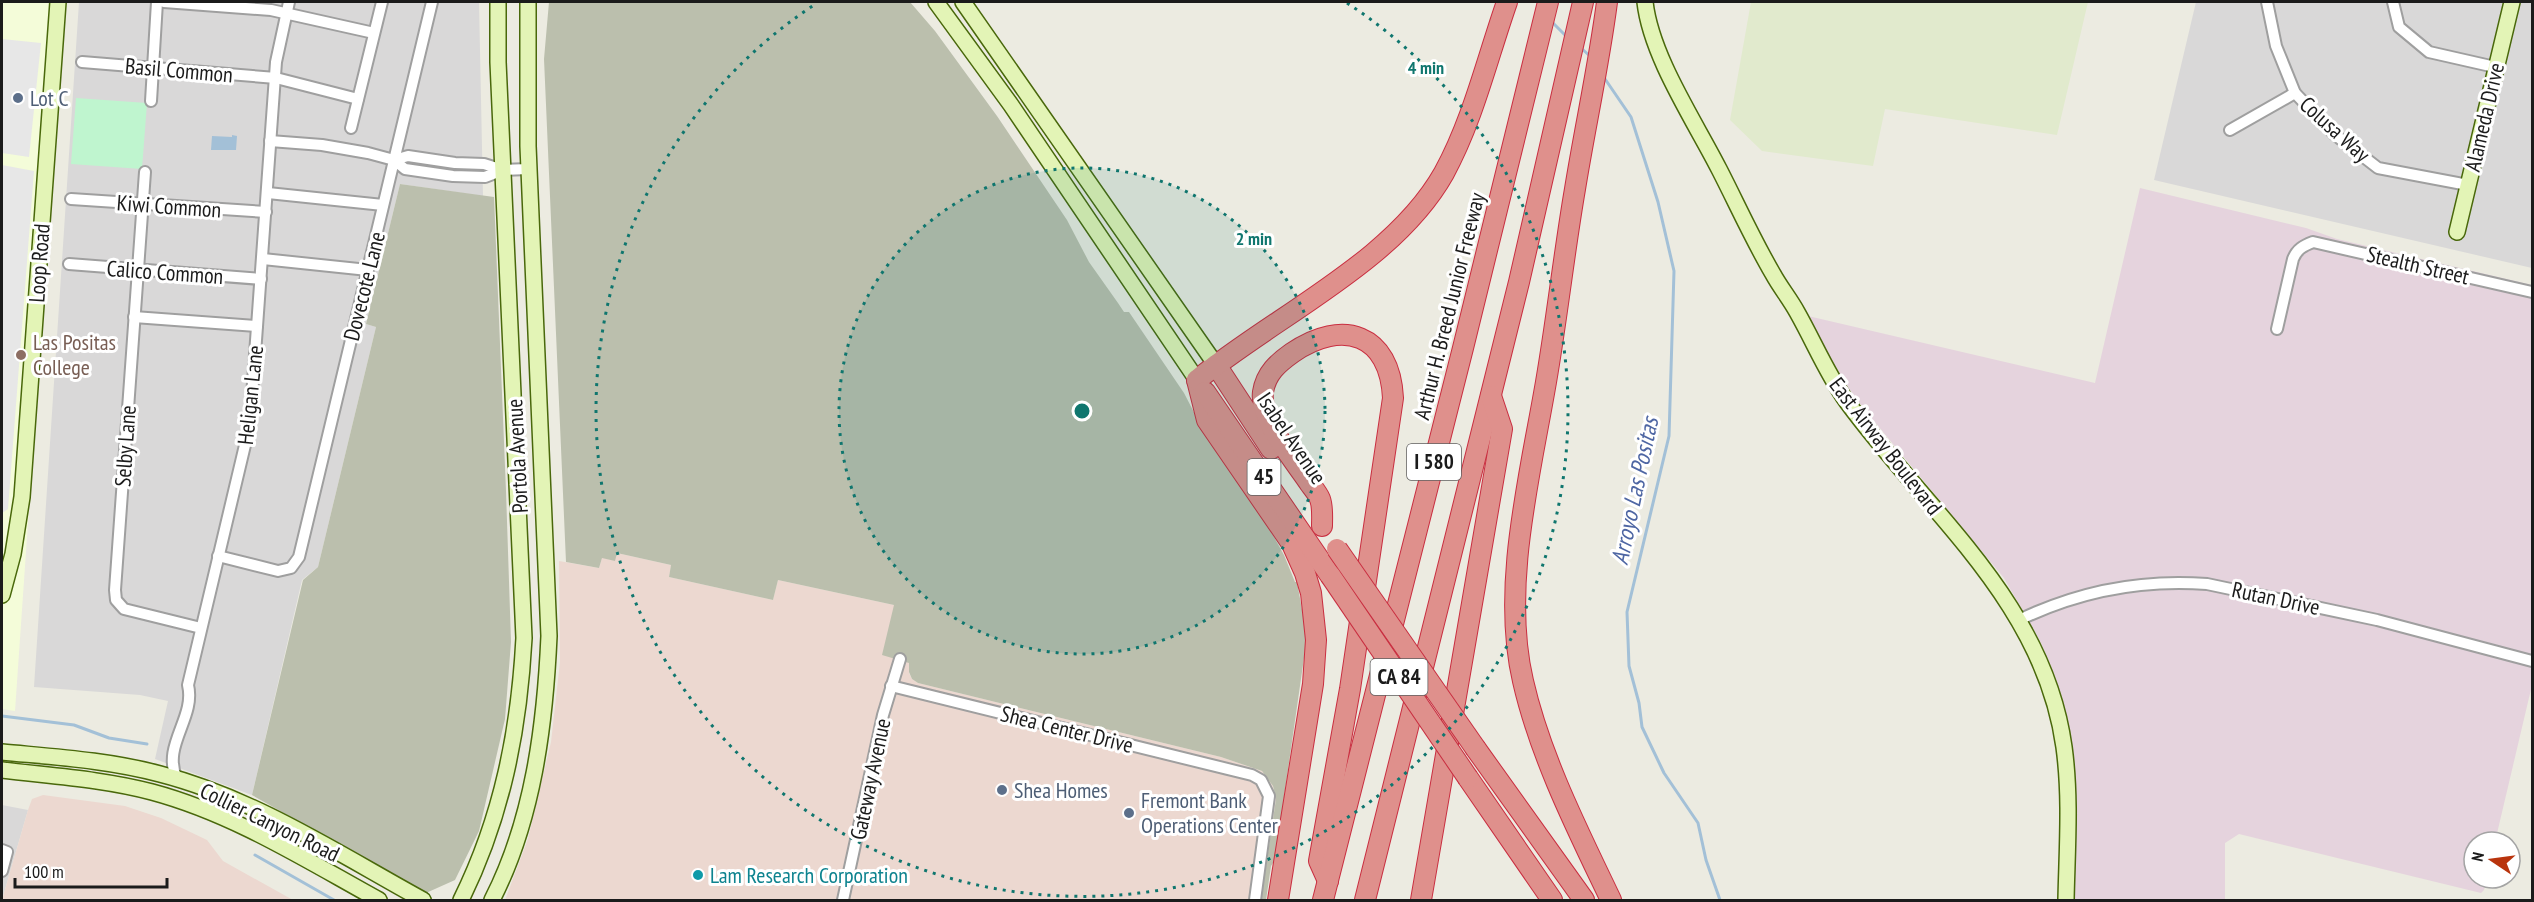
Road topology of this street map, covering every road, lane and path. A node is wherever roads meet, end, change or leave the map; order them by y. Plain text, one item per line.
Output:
1 (58, 2) edge
2 (157, 2) edge
3 (164, 2) edge
4 (289, 2) edge
5 (382, 2) edge
6 (432, 2) edge
7 (498, 2) edge
8 (528, 2) edge
9 (936, 2) edge
10 (963, 2) edge
11 (1548, 2) edge
12 (1584, 2) edge
13 (1645, 2) edge
14 (2267, 2) edge
15 (2393, 2) edge
16 (2512, 2) edge
17 (1506, 4) edge
18 (1606, 10) edge
19 (286, 13) junction
20 (374, 33) junction
21 (82, 62) dead end
22 (153, 67) junction
23 (2495, 67) junction
24 (276, 78) junction
25 (2295, 93) junction
26 (358, 99) junction
27 (150, 101) dead end
28 (351, 128) dead end
29 (2230, 130) dead end
30 (270, 141) junction
31 (394, 160) junction
32 (529, 169) junction
33 (503, 170) junction
34 (145, 172) dead end
35 (2468, 185) junction
36 (268, 193) junction
37 (72, 199) dead end
38 (142, 203) junction
39 (383, 205) junction
40 (266, 212) junction
41 (2457, 232) dead end
42 (262, 260) junction
43 (69, 264) dead end
44 (137, 270) junction
45 (368, 270) junction
46 (261, 279) junction
47 (2532, 292) edge
48 (134, 317) junction
49 (257, 326) junction
50 (2277, 329) dead end
51 (1216, 365) junction
52 (1197, 380) junction
53 (1491, 396) junction
54 (1322, 526) junction
55 (218, 556) junction
56 (1330, 575) joint
57 (2, 595) edge
58 (2019, 620) junction
59 (201, 628) junction
60 (900, 659) dead end
61 (2532, 661) edge
62 (891, 686) junction
63 (2, 752) edge
64 (2, 770) edge
65 (177, 779) junction
66 (2, 850) edge
67 (2, 871) edge
68 (1328, 881) junction
69 (380, 900) edge
70 (423, 900) edge
71 (461, 900) edge
72 (492, 900) edge
73 (843, 900) edge
74 (1255, 900) edge
75 (1278, 900) edge
76 (1323, 900) edge
77 (1365, 900) edge
78 (1421, 900) edge
79 (1552, 900) edge
80 (1584, 900) edge
81 (1611, 900) edge
82 (2066, 900) edge

1 - 57 main road, Loop Road
2 - 22 street
3 - 19 street
4 - 19 street, Heligan Lane
5 - 20 street
6 - 31 street, Dovecote Lane
7 - 33 main road, Portola Avenue
8 - 32 main road, Portola Avenue
9 - 52 main road, Isabel Avenue
10 - 51 main road, Isabel Avenue
11 - 68 highway, Arthur H. Breed Junior Freeway / I 580
12 - 53 highway, I 580
13 - 58 main road, East Airway Boulevard
14 - 25 street, Colusa Way
15 - 23 street
16 - 23 main road, Alameda Drive
17 - 51 highway
18 - 81 highway
19 - 20 street
19 - 24 street, Heligan Lane
20 - 26 street
21 - 22 street, Basil Common
22 - 24 street, Basil Common
22 - 27 street
23 - 35 main road, Alameda Drive
24 - 26 street, Basil Common
24 - 30 street, Heligan Lane
25 - 29 street
25 - 35 street, Colusa Way
26 - 28 street
30 - 31 street
30 - 36 street, Heligan Lane
31 - 33 street
31 - 39 street, Dovecote Lane
32 - 33 street
32 - 72 main road, Portola Avenue
33 - 71 main road, Portola Avenue
34 - 38 street, Selby Lane
35 - 41 main road, Alameda Drive
36 - 39 street
36 - 40 street, Heligan Lane
37 - 38 street, Kiwi Common
38 - 40 street, Kiwi Common
38 - 44 street, Selby Lane
39 - 45 street, Dovecote Lane
40 - 42 street, Heligan Lane
42 - 45 street
42 - 46 street, Heligan Lane
43 - 44 street, Calico Common
44 - 46 street, Calico Common
44 - 48 street, Selby Lane
45 - 55 street, Dovecote Lane
46 - 49 street, Heligan Lane
47 - 50 street, Stealth Street
48 - 49 street
48 - 59 street, Selby Lane
49 - 55 street, Heligan Lane
51 - 52 highway
51 - 54 highway, Isabel Avenue / 45
52 - 56 highway, Isabel Avenue / 45
52 - 75 highway
53 - 77 highway, I 580
53 - 78 highway
54 - 68 highway
54 - 80 highway, Isabel Avenue / CA 84, bridge
55 - 59 street, Heligan Lane
56 - 79 highway, Isabel Avenue / CA 84, bridge
58 - 61 street, Rutan Drive
58 - 82 main road, East Airway Boulevard
59 - 65 street, Heligan Lane
60 - 62 street, Gateway Avenue
62 - 73 street, Gateway Avenue
62 - 74 street, Shea Center Drive
63 - 65 main road, Collier Canyon Road
64 - 69 main road, Collier Canyon Road
65 - 70 main road, Collier Canyon Road
66 - 67 street
68 - 76 highway, Arthur H. Breed Junior Freeway / I 580

